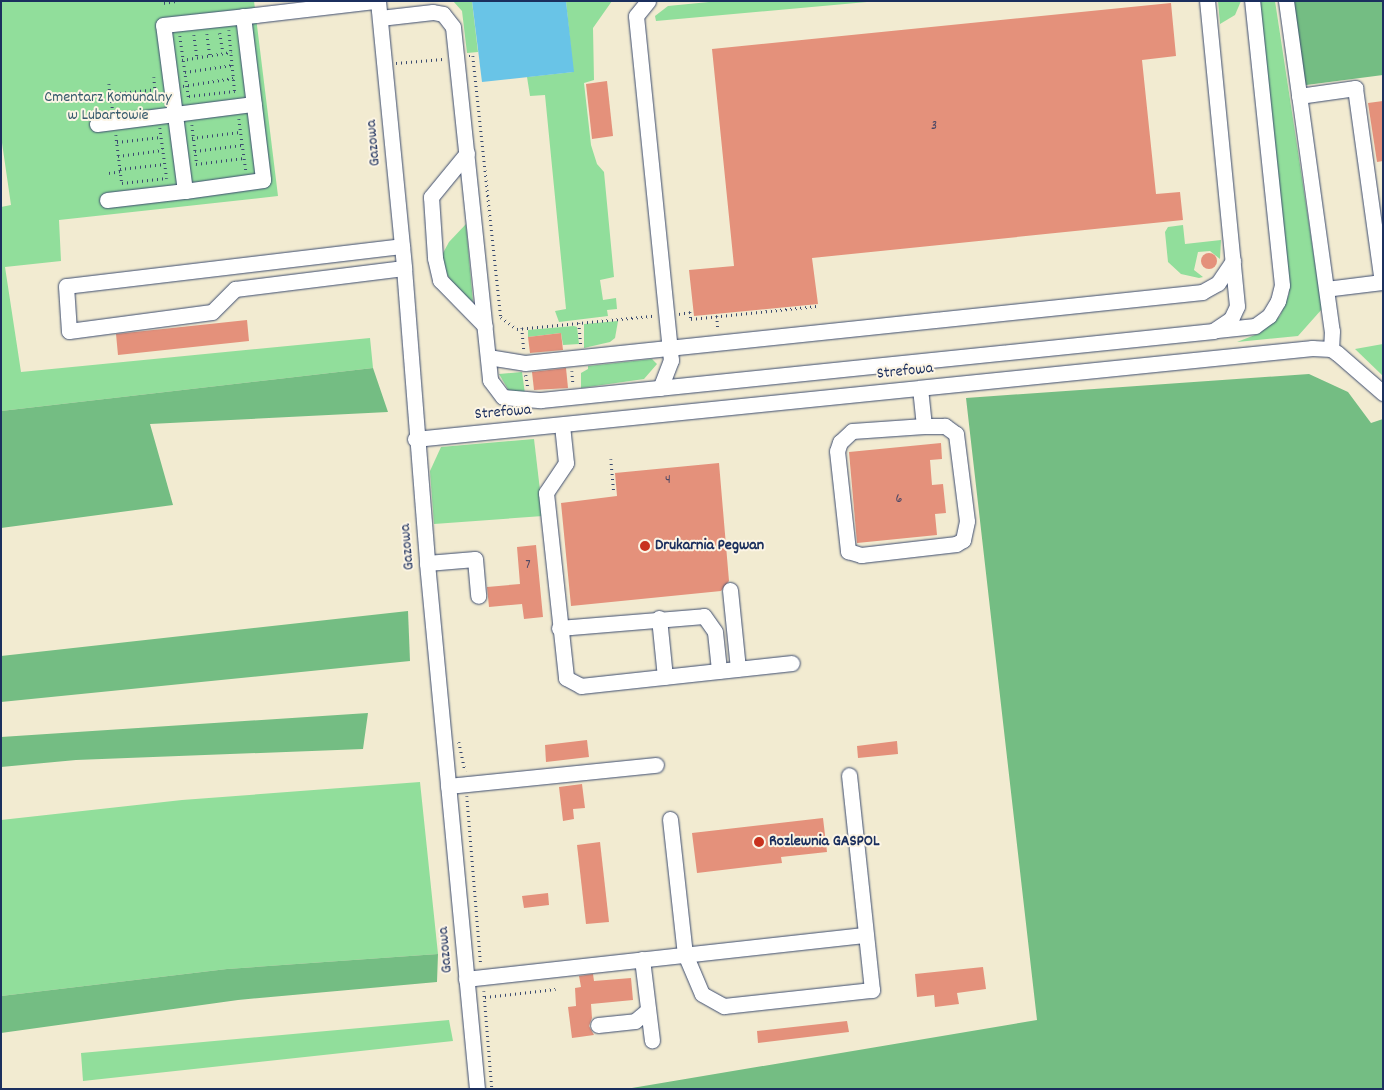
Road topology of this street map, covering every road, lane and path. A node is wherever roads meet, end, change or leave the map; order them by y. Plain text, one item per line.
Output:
1 (176, 1) edge
2 (374, 1) edge
3 (378, 1) edge
4 (648, 1) edge
5 (1207, 1) edge
6 (1252, 1) edge
7 (1286, 1) edge
8 (164, 3) dead end
9 (243, 16) junction
10 (380, 18) junction
11 (229, 29) dead end
12 (220, 30) dead end
13 (207, 33) dead end
14 (194, 35) dead end
15 (180, 36) dead end
16 (247, 50) junction
17 (231, 52) junction
18 (223, 53) junction
19 (210, 55) junction
20 (197, 56) junction
21 (457, 57) junction
22 (183, 59) junction
23 (168, 61) junction
24 (384, 64) junction
25 (232, 66) dead end
26 (185, 72) dead end
27 (154, 77) dead end
28 (233, 78) dead end
29 (109, 84) dead end
30 (172, 87) junction
31 (252, 88) junction
32 (156, 89) junction
33 (110, 94) junction
34 (188, 96) dead end
35 (1299, 96) junction
36 (148, 103) dead end
37 (254, 104) junction
38 (121, 106) dead end
39 (158, 109) junction
40 (176, 114) junction
41 (113, 120) junction
42 (97, 124) dead end
43 (240, 132) dead end
44 (161, 137) junction
45 (178, 139) junction
46 (116, 142) junction
47 (242, 145) dead end
48 (163, 150) junction
49 (195, 150) dead end
50 (467, 153) junction
51 (118, 156) junction
52 (244, 158) dead end
53 (165, 164) junction
54 (196, 164) dead end
55 (120, 170) junction
56 (109, 173) dead end
57 (122, 183) junction
58 (168, 185) junction
59 (184, 190) junction
60 (124, 198) junction
61 (107, 200) dead end
62 (402, 246) junction
63 (1233, 261) junction
64 (1381, 265) edge
65 (404, 268) junction
66 (1326, 289) junction
67 (817, 306) dead end
68 (666, 315) junction
69 (485, 326) junction
70 (522, 328) junction
71 (1213, 330) junction
72 (670, 346) junction
73 (1331, 349) junction
74 (488, 357) junction
75 (525, 363) junction
76 (666, 387) junction
77 (920, 388) junction
78 (1383, 393) edge
79 (529, 399) junction
80 (674, 413) junction
81 (562, 425) junction
82 (924, 426) junction
83 (415, 438) junction
84 (611, 459) dead end
85 (614, 493) dead end
86 (426, 563) junction
87 (730, 590) dead end
88 (478, 596) dead end
89 (659, 618) junction
90 (559, 628) junction
91 (792, 663) dead end
92 (738, 669) junction
93 (719, 671) junction
94 (665, 677) junction
95 (656, 765) dead end
96 (850, 775) dead end
97 (448, 786) junction
98 (670, 819) dead end
99 (866, 935) junction
100 (685, 954) junction
101 (642, 960) junction
102 (466, 979) junction
103 (556, 989) dead end
104 (481, 997) dead end
105 (648, 1010) junction
106 (598, 1025) dead end
107 (652, 1040) dead end
108 (477, 1089) edge

1 - 8 path
2 - 9 street
3 - 10 street, Gazowa
4 - 68 street
5 - 63 street
6 - 71 street
7 - 35 street
9 - 16 street
9 - 23 street
10 - 21 street
10 - 24 street, Gazowa
11 - 17 path
12 - 18 path
13 - 19 path
14 - 20 path
15 - 22 path
16 - 17 path
16 - 31 street
17 - 18 path
18 - 19 path
19 - 20 path
20 - 22 path
21 - 24 path
21 - 50 street
21 - 70 path
22 - 23 path
23 - 30 street
24 - 62 street, Gazowa
25 - 26 path
27 - 32 path
28 - 30 path
29 - 33 path
30 - 32 path
30 - 40 street
31 - 34 path
31 - 37 street
32 - 33 path
32 - 39 path
33 - 41 path
35 - 64 street
35 - 66 street
36 - 39 path
37 - 40 street
37 - 59 street
38 - 41 path
39 - 40 street
39 - 41 street
39 - 44 path
40 - 45 street
41 - 42 street
41 - 46 path
43 - 45 path
44 - 46 path
44 - 48 path
45 - 59 street
46 - 51 path
47 - 49 path
48 - 51 path
48 - 53 path
50 - 69 street
50 - 69 street
51 - 55 path
52 - 54 path
53 - 55 path
53 - 58 path
55 - 56 path
55 - 57 path
57 - 58 path
57 - 60 path
58 - 59 street
58 - 60 street
60 - 61 street
62 - 65 street, Gazowa
62 - 65 street
63 - 71 street
63 - 72 street
64 - 66 street
65 - 83 street, Gazowa
66 - 73 street
67 - 68 path
68 - 70 path
68 - 72 street
69 - 74 street
70 - 75 path
71 - 76 street
72 - 75 street
72 - 76 street
73 - 77 street, Strefowa
73 - 78 street
74 - 75 street
74 - 79 street
75 - 79 path
76 - 79 street
76 - 80 street
77 - 80 street, Strefowa
77 - 82 street
80 - 81 street, Strefowa
81 - 83 street, Strefowa
81 - 90 street
82 - 82 street
83 - 86 street, Gazowa
84 - 85 path
86 - 88 street
86 - 97 street, Gazowa
87 - 92 street
89 - 90 street
89 - 93 street
89 - 94 street
90 - 94 street
91 - 92 street
92 - 93 street
93 - 94 street
95 - 97 street
96 - 99 street
97 - 102 street, Gazowa
98 - 100 street
99 - 100 street
99 - 100 street
100 - 101 street
101 - 102 street
101 - 105 street
102 - 108 street, Gazowa
103 - 104 path
105 - 106 street
105 - 107 street

